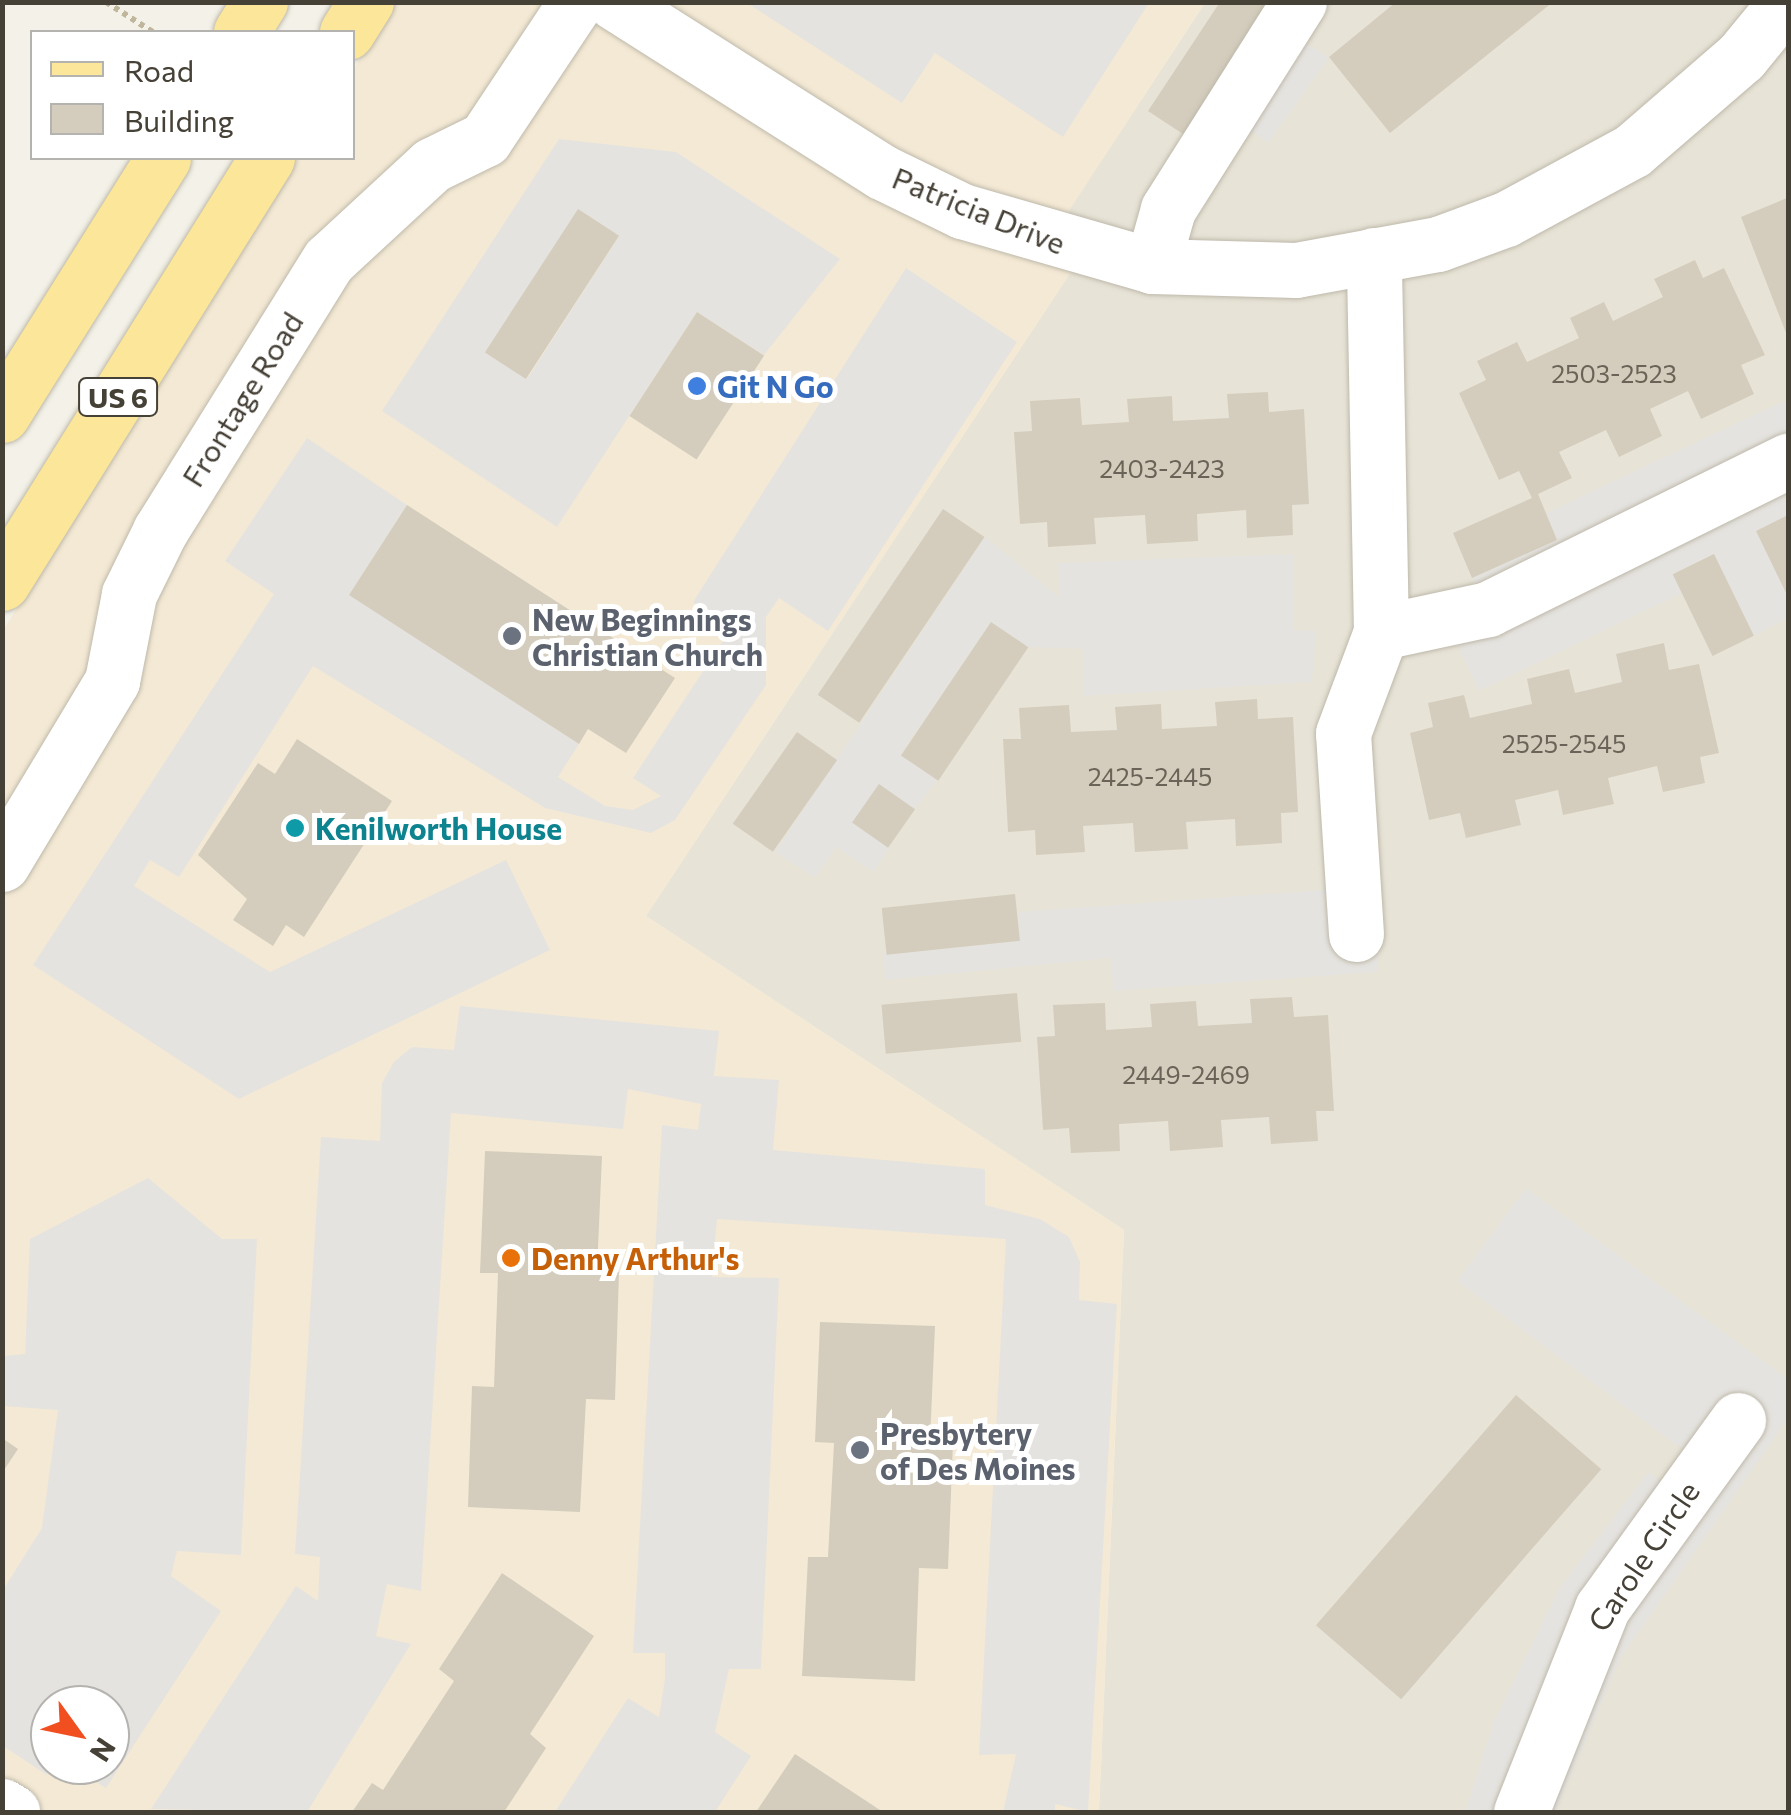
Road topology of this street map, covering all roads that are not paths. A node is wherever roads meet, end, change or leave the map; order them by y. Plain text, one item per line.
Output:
1 (260, 2) edge
2 (366, 2) edge
3 (576, 2) edge
4 (614, 2) edge
5 (1298, 2) edge
6 (1786, 2) edge
7 (243, 30) edge
8 (348, 30) edge
9 (162, 160) edge
10 (266, 160) edge
11 (1374, 256) junction
12 (1152, 266) junction
13 (2, 415) edge
14 (1788, 460) edge
15 (2, 584) edge
16 (1380, 632) junction
17 (17, 807) edge
18 (2, 864) edge
19 (1356, 934) dead end
20 (1738, 1420) dead end
21 (2, 1806) edge
22 (12, 1812) edge
23 (1521, 1812) edge

1 - 7 main road
2 - 8 main road
3 - 17 street, Frontage Road
4 - 12 street, Patricia Drive
5 - 12 street
6 - 11 street, Patricia Drive
9 - 13 main road, US 6
10 - 15 main road, US 6
11 - 12 street, Patricia Drive
11 - 16 street
14 - 16 street
16 - 19 street
17 - 18 street, Frontage Road
20 - 23 street, Carole Circle
21 - 22 street

